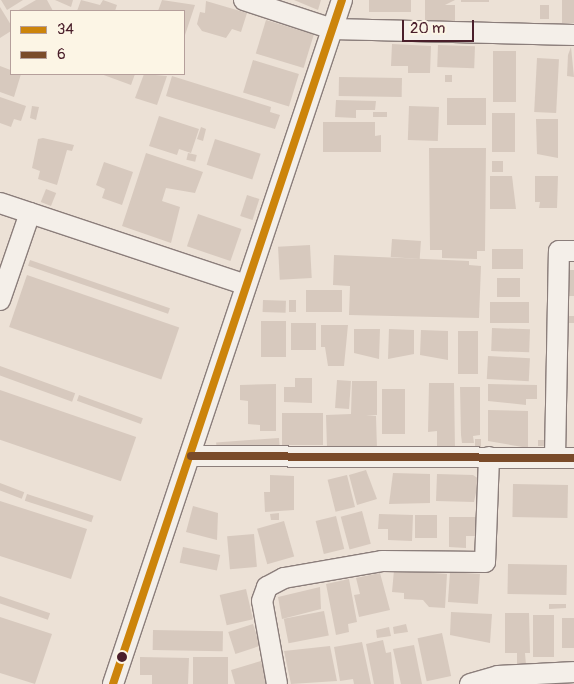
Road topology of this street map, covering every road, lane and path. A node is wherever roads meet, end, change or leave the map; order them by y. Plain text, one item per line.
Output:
1 (244, 0) edge
2 (342, 0) edge
3 (332, 29) junction
4 (574, 35) edge
5 (0, 203) edge
6 (30, 213) junction
7 (574, 251) edge
8 (244, 284) junction
9 (0, 300) edge
10 (191, 456) junction
11 (489, 457) junction
12 (564, 458) edge
13 (574, 672) edge
14 (499, 680) edge
15 (113, 684) edge
16 (277, 684) edge
17 (470, 684) edge

1 - 3 street
2 - 3 street
3 - 4 street
3 - 8 street
5 - 6 street
6 - 8 street
6 - 9 street
7 - 12 street
8 - 10 street
10 - 11 street
10 - 15 street
11 - 12 street
11 - 16 street
13 - 14 street
14 - 17 street

